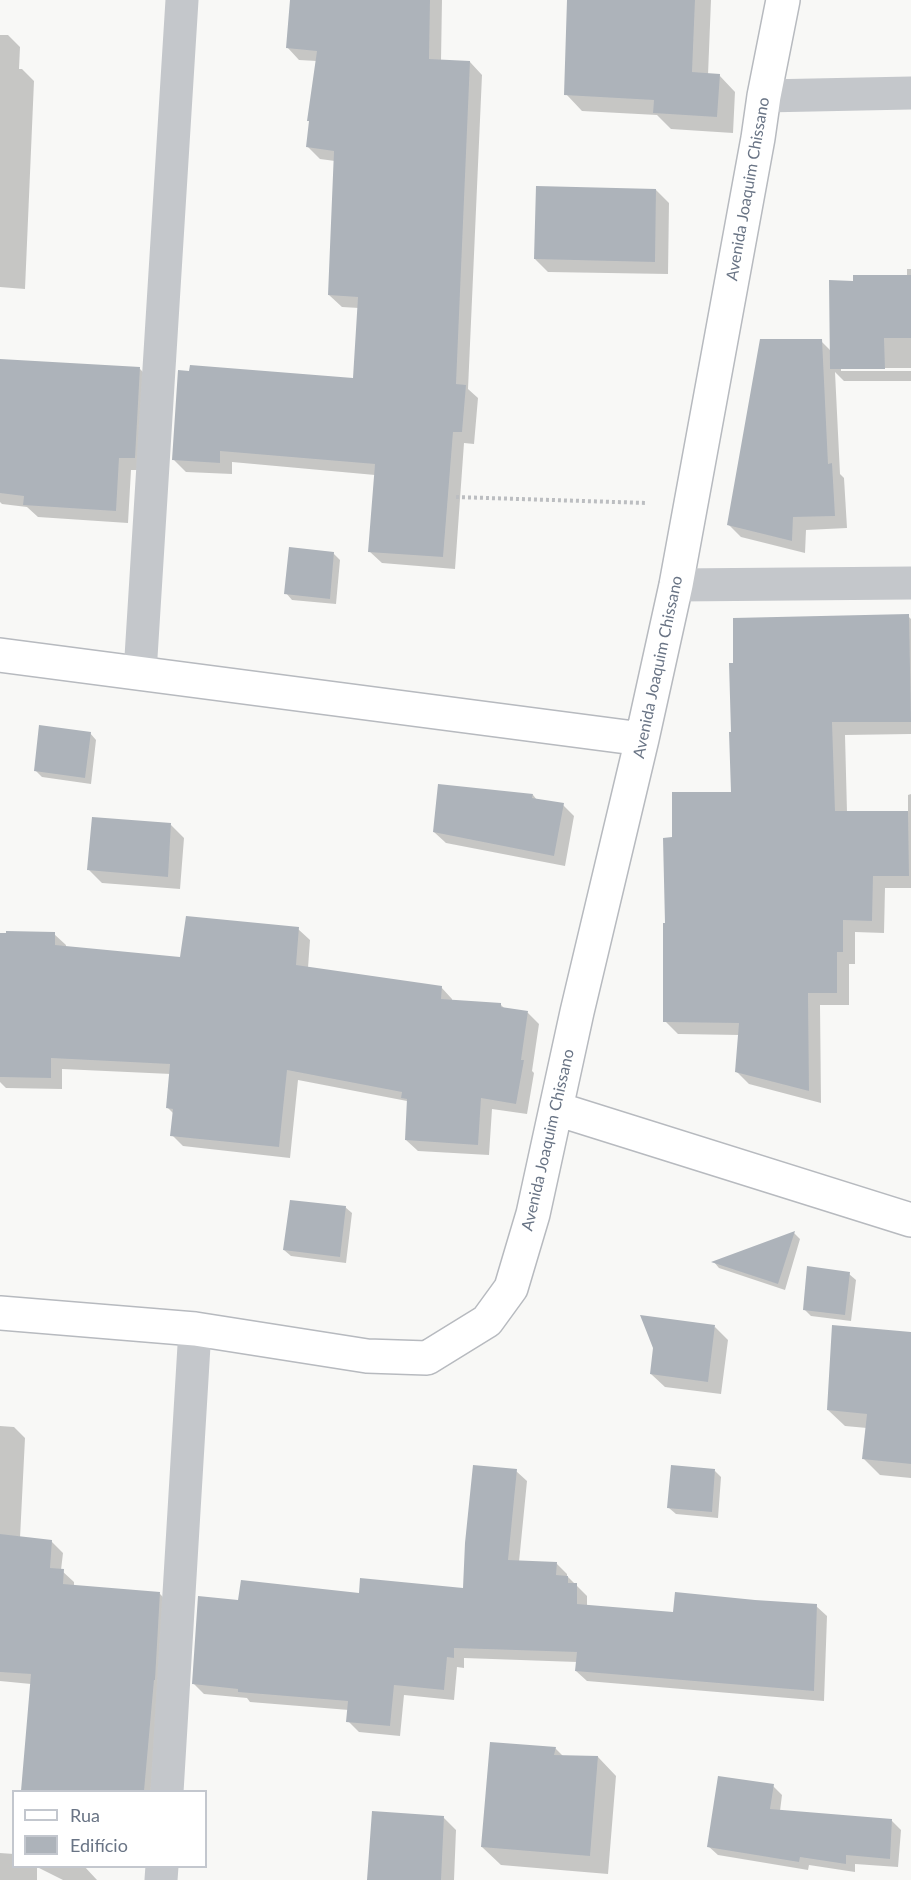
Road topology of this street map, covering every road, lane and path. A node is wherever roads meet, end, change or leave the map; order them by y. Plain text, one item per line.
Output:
1 (182, 0) edge
2 (783, 0) edge
3 (911, 93) edge
4 (764, 96) junction
5 (456, 497) dead end
6 (691, 505) junction
7 (911, 584) edge
8 (676, 585) junction
9 (0, 656) edge
10 (140, 674) junction
11 (642, 740) junction
12 (557, 1109) junction
13 (911, 1220) edge
14 (0, 1313) edge
15 (195, 1329) junction
16 (167, 1790) edge

1 - 10 street
2 - 4 street, Avenida Joaquim Chissano
3 - 4 street
4 - 6 street, Avenida Joaquim Chissano
5 - 6 path
6 - 8 street, Avenida Joaquim Chissano
7 - 8 street
8 - 11 street, Avenida Joaquim Chissano
9 - 10 street
10 - 11 street
11 - 12 street, Avenida Joaquim Chissano
12 - 13 street
12 - 15 street, Avenida Joaquim Chissano
14 - 15 street
15 - 16 street

